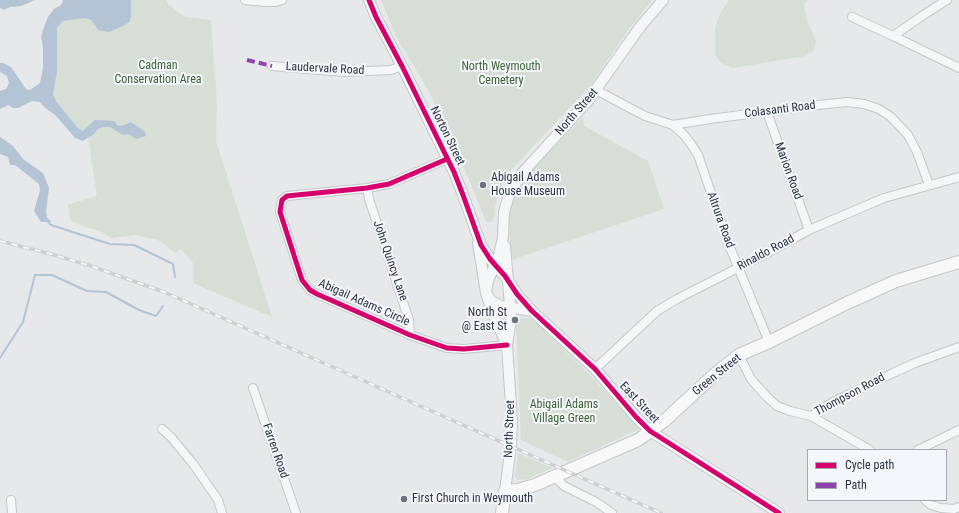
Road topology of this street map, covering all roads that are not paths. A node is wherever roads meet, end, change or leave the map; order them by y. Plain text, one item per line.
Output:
1 (245, 0) edge
2 (282, 0) edge
3 (369, 0) edge
4 (663, 0) edge
5 (947, 0) edge
6 (852, 17) dead end
7 (893, 36) junction
8 (272, 66) dead end
9 (402, 66) junction
10 (959, 68) edge
11 (596, 90) junction
12 (767, 112) junction
13 (673, 126) junction
14 (447, 159) junction
15 (959, 177) edge
16 (929, 185) junction
17 (367, 188) junction
18 (503, 228) junction
19 (809, 230) junction
20 (476, 233) junction
21 (959, 262) edge
22 (495, 266) junction
23 (738, 267) junction
24 (507, 279) junction
25 (486, 293) junction
26 (510, 308) junction
27 (532, 311) junction
28 (410, 335) junction
29 (769, 342) junction
30 (507, 344) junction
31 (959, 347) edge
32 (739, 355) junction
33 (595, 369) junction
34 (253, 388) dead end
35 (810, 416) junction
36 (162, 429) dead end
37 (650, 430) junction
38 (959, 430) edge
39 (868, 449) edge
40 (920, 449) edge
41 (555, 477) junction
42 (505, 491) junction
43 (11, 500) dead end
44 (926, 501) edge
45 (959, 507) edge
46 (12, 513) edge
47 (222, 513) edge
48 (296, 513) edge
49 (502, 513) edge
50 (612, 513) edge
51 (779, 513) edge

1 - 2 street
3 - 9 street, Norton Street
4 - 11 street, North Street
5 - 7 street
6 - 7 street
7 - 10 street
8 - 9 street, Laudervale Road
9 - 14 street, Norton Street
11 - 13 street
11 - 18 street, North Street
12 - 13 street, Colasanti Road
12 - 16 street, Colasanti Road
12 - 19 street, Marion Road
13 - 23 street, Altrura Road
14 - 17 street, Abigail Adams Circle
14 - 20 street, Norton Street
15 - 16 street, Rinaldo Road
16 - 19 street, Rinaldo Road
17 - 28 street, John Quincy Lane
17 - 28 street, Abigail Adams Circle
18 - 22 street, North Street
18 - 24 street, North Street
19 - 23 street, Rinaldo Road
20 - 22 street, Norton Street
20 - 25 street, Norton Street
21 - 29 main road, Green Street
22 - 24 street, Norton Street
22 - 25 street, North Street
23 - 29 street, Altrura Road
23 - 33 street, Rinaldo Road
24 - 26 street, North Street
24 - 27 street, East Street
25 - 26 street
25 - 30 street, North Street
26 - 27 street
26 - 30 street, North Street
27 - 33 street, East Street
28 - 30 street, Abigail Adams Circle
29 - 32 main road, Green Street
30 - 42 street, North Street
31 - 35 street, Thompson Road
32 - 35 street, Thompson Road
32 - 37 main road, Green Street
33 - 37 street, East Street
34 - 48 street, Farren Road
35 - 39 street
36 - 47 street
37 - 41 main road, Green Street
37 - 51 street, East Street
38 - 40 street
41 - 42 main road, Green Street
41 - 50 street
42 - 49 main road, North Street
43 - 46 street
44 - 45 street

